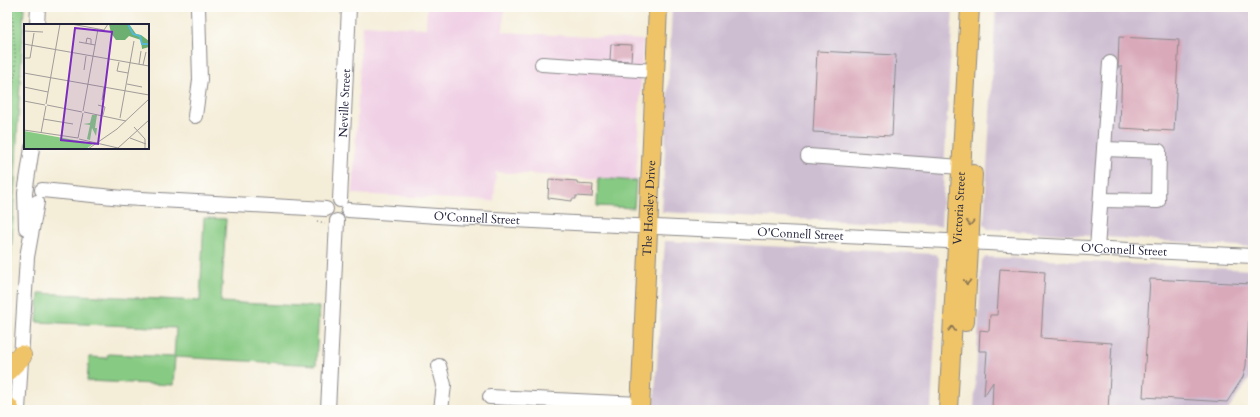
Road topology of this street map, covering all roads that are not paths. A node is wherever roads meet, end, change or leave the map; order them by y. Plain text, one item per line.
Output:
1 (38, 7) edge
2 (198, 7) edge
3 (349, 7) edge
4 (658, 7) edge
5 (970, 7) edge
6 (981, 7) edge
7 (38, 24) edge
8 (1110, 63) dead end
9 (542, 64) dead end
10 (655, 71) junction
11 (195, 116) dead end
12 (34, 149) edge
13 (1104, 150) junction
14 (808, 156) dead end
15 (961, 167) junction
16 (35, 194) junction
17 (1101, 200) junction
18 (344, 205) junction
19 (326, 209) junction
20 (332, 225) junction
21 (649, 225) junction
22 (963, 243) junction
23 (1097, 249) junction
24 (1253, 256) edge
25 (14, 363) edge
26 (439, 366) dead end
27 (490, 397) dead end
28 (7, 407) edge
29 (640, 407) edge
30 (10, 410) edge
31 (18, 410) edge
32 (328, 410) edge
33 (442, 410) edge
34 (948, 410) edge
35 (960, 410) edge

1 - 7 street
2 - 11 street
3 - 18 street, Neville Street
4 - 10 main road, The Horsley Drive
5 - 15 main road, Victoria Street
6 -> 22 main road, Victoria Street
8 - 13 street
9 - 10 street
10 - 21 main road, The Horsley Drive
12 - 16 street
13 - 17 street
13 - 17 street
14 - 15 street
15 - 22 main road, Victoria Street
16 - 19 street
16 - 25 street
17 - 23 street
18 - 19 street
18 - 20 street
18 - 21 street, O'Connell Street
19 - 20 street
20 - 32 street
21 - 22 street, O'Connell Street
21 - 29 main road, The Horsley Drive
22 - 23 street, O'Connell Street
34 -> 22 main road, Victoria Street
22 -> 35 main road, Victoria Street
23 - 24 street, O'Connell Street
25 - 31 street
26 - 33 street
27 - 29 street
28 - 30 highway

